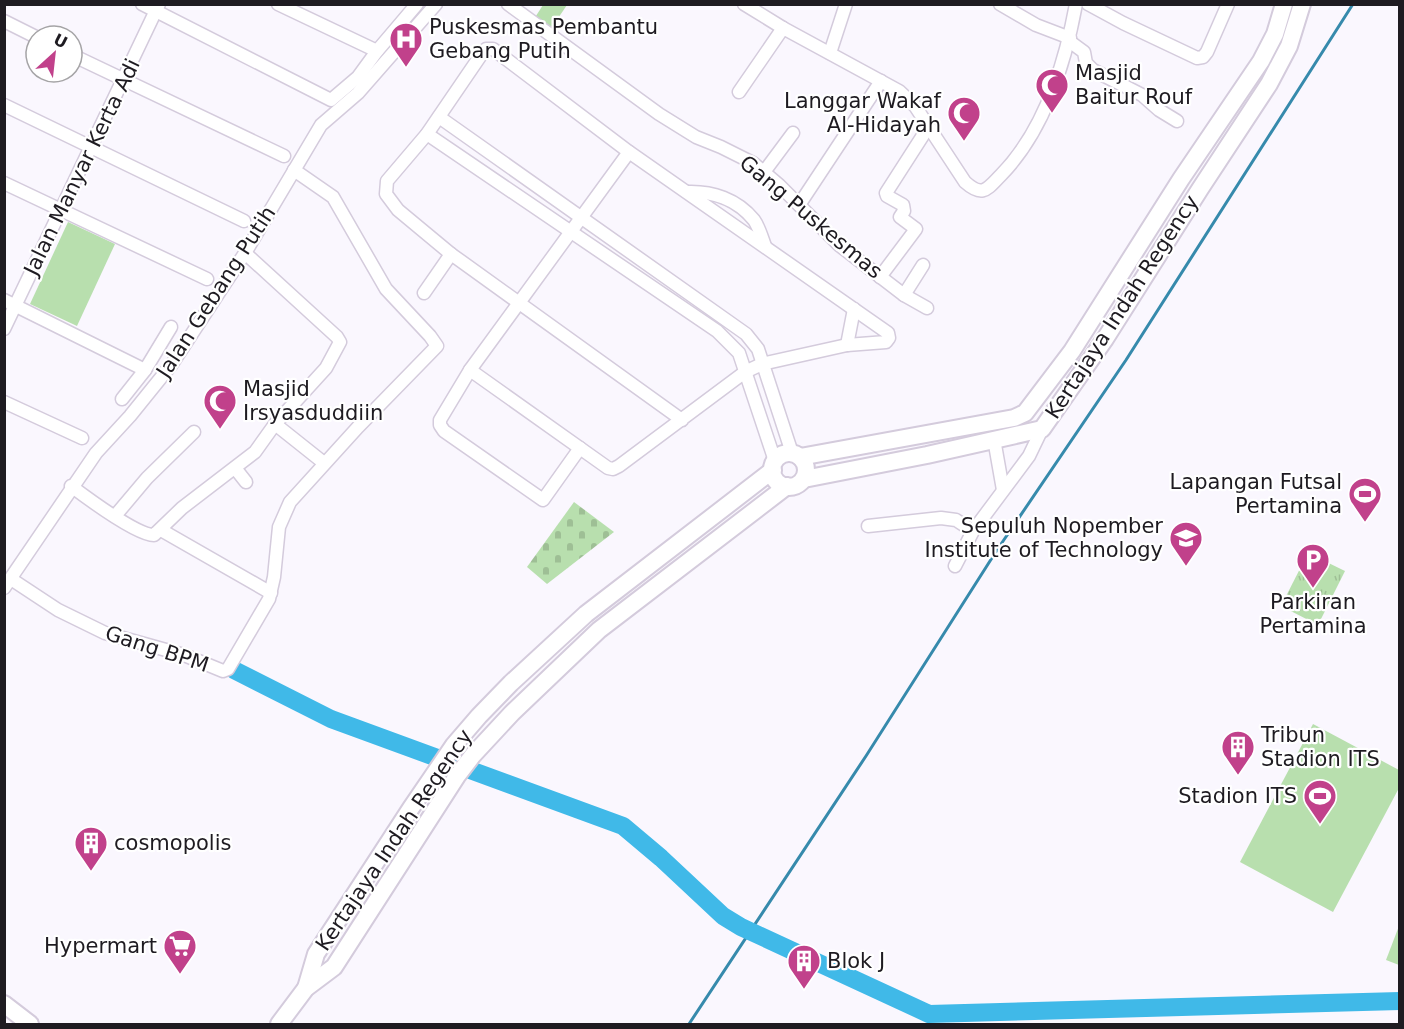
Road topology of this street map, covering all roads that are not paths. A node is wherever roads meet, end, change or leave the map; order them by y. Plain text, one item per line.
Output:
1 (142, 4) edge
2 (278, 4) edge
3 (417, 4) edge
4 (436, 4) edge
5 (508, 4) edge
6 (744, 4) edge
7 (846, 4) edge
8 (1000, 4) edge
9 (1076, 4) edge
10 (1088, 4) edge
11 (1228, 4) edge
12 (1284, 4) edge
13 (1302, 4) edge
14 (158, 8) edge
15 (4, 21) edge
16 (783, 28) junction
17 (24, 31) edge
18 (1069, 40) junction
19 (377, 51) junction
20 (830, 53) junction
21 (84, 61) edge
22 (123, 80) junction
23 (880, 81) junction
24 (739, 92) dead end
25 (4, 105) edge
26 (439, 117) junction
27 (1178, 121) dead end
28 (929, 126) junction
29 (793, 133) dead end
30 (427, 134) junction
31 (91, 147) junction
32 (629, 152) junction
33 (284, 156) dead end
34 (294, 170) junction
35 (764, 172) junction
36 (1181, 179) junction
37 (4, 183) edge
38 (1200, 189) junction
39 (687, 192) junction
40 (799, 205) junction
41 (61, 209) junction
42 (580, 218) junction
43 (244, 221) dead end
44 (570, 233) junction
45 (765, 246) junction
46 (245, 253) junction
47 (451, 254) junction
48 (923, 265) dead end
49 (880, 277) junction
50 (207, 279) dead end
51 (424, 292) dead end
52 (904, 295) junction
53 (518, 302) junction
54 (10, 303) edge
55 (927, 308) dead end
56 (854, 309) junction
57 (171, 327) dead end
58 (1088, 327) junction
59 (4, 329) edge
60 (1106, 339) junction
61 (847, 345) junction
62 (762, 364) junction
63 (145, 370) junction
64 (470, 370) junction
65 (745, 372) junction
66 (122, 399) dead end
67 (4, 402) edge
68 (682, 420) junction
69 (275, 424) junction
70 (1042, 429) junction
71 (194, 432) dead end
72 (82, 438) dead end
73 (994, 439) junction
74 (580, 448) junction
75 (796, 455) junction
76 (324, 463) junction
77 (774, 465) junction
78 (234, 468) junction
79 (804, 479) junction
80 (246, 482) dead end
81 (71, 486) junction
82 (787, 486) junction
83 (1003, 490) junction
84 (116, 516) junction
85 (868, 526) dead end
86 (161, 530) junction
87 (973, 531) junction
88 (955, 566) dead end
89 (8, 583) edge
90 (271, 593) junction
91 (586, 614) junction
92 (599, 630) junction
93 (498, 698) junction
94 (512, 713) junction
95 (306, 988) junction
96 (4, 1004) edge
97 (30, 1024) edge
98 (279, 1024) edge

1 - 14 street
2 - 19 street
3 - 19 street
4 - 34 street, Jalan Gebang Putih
5 - 35 street, Gang Puskesmas
6 - 16 street
7 - 20 street
8 - 18 street
9 - 18 street
10 - 11 street
12 - 36 street, Kertajaya Indah Regency
13 - 38 street, Kertajaya Indah Regency
14 - 19 street
14 - 22 street, Jalan Manyar Kerta Adi
15 - 17 street
16 - 20 street
16 - 24 street
18 - 27 street
18 - 28 street
20 - 23 street
21 - 22 street
22 - 31 street, Jalan Manyar Kerta Adi
22 - 33 street
23 - 28 street
23 - 40 street
25 - 31 street
26 - 30 street
26 - 32 street
26 - 42 street
28 - 49 street
29 - 35 street
30 - 44 street
30 - 47 street
31 - 41 street, Jalan Manyar Kerta Adi
31 - 43 street
32 - 39 street
32 - 42 street
34 - 46 street, Jalan Gebang Putih
34 - 76 street
35 - 40 street, Gang Puskesmas
36 - 38 street
36 - 58 street, Kertajaya Indah Regency
37 - 41 street
38 - 60 street, Kertajaya Indah Regency
39 - 45 street
39 - 45 street
40 - 49 street, Gang Puskesmas
41 - 50 street
41 - 54 street, Jalan Manyar Kerta Adi
42 - 44 street
42 - 62 street
44 - 53 street
44 - 65 street
45 - 56 street
46 - 69 street
46 - 81 street, Jalan Gebang Putih
47 - 51 street
47 - 53 street
48 - 52 street, Gang Puskesmas
49 - 52 street, Gang Puskesmas
52 - 55 street
53 - 64 street
53 - 68 street
54 - 59 street, Jalan Manyar Kerta Adi
54 - 63 street
56 - 61 street
56 - 61 street
57 - 63 street
58 - 60 street
58 - 75 street, Kertajaya Indah Regency
60 - 70 street, Kertajaya Indah Regency
61 - 62 street
62 - 65 street
62 - 75 street
63 - 66 street
64 - 74 street
64 - 74 street
65 - 68 street
65 - 77 street
67 - 72 street
68 - 74 street
69 - 76 street
69 - 78 street
70 - 73 street, Kertajaya Indah Regency
70 - 83 street
71 - 84 street
73 - 79 street, Kertajaya Indah Regency
73 - 83 street
75 - 77 street
75 - 79 street
76 - 90 street
77 - 82 street
77 - 91 street, Kertajaya Indah Regency
78 - 80 street
78 - 86 street
79 - 82 street
81 - 84 street
81 - 89 street, Jalan Gebang Putih
82 - 92 street, Kertajaya Indah Regency
83 - 87 street
84 - 86 street
85 - 87 street
86 - 90 street
87 - 88 street
89 - 90 street, Gang BPM
91 - 92 street
91 - 93 street, Kertajaya Indah Regency
92 - 94 street, Kertajaya Indah Regency
93 - 94 street
93 - 95 street, Kertajaya Indah Regency
94 - 95 street, Kertajaya Indah Regency
95 - 98 street, Kertajaya Indah Regency
96 - 97 street

